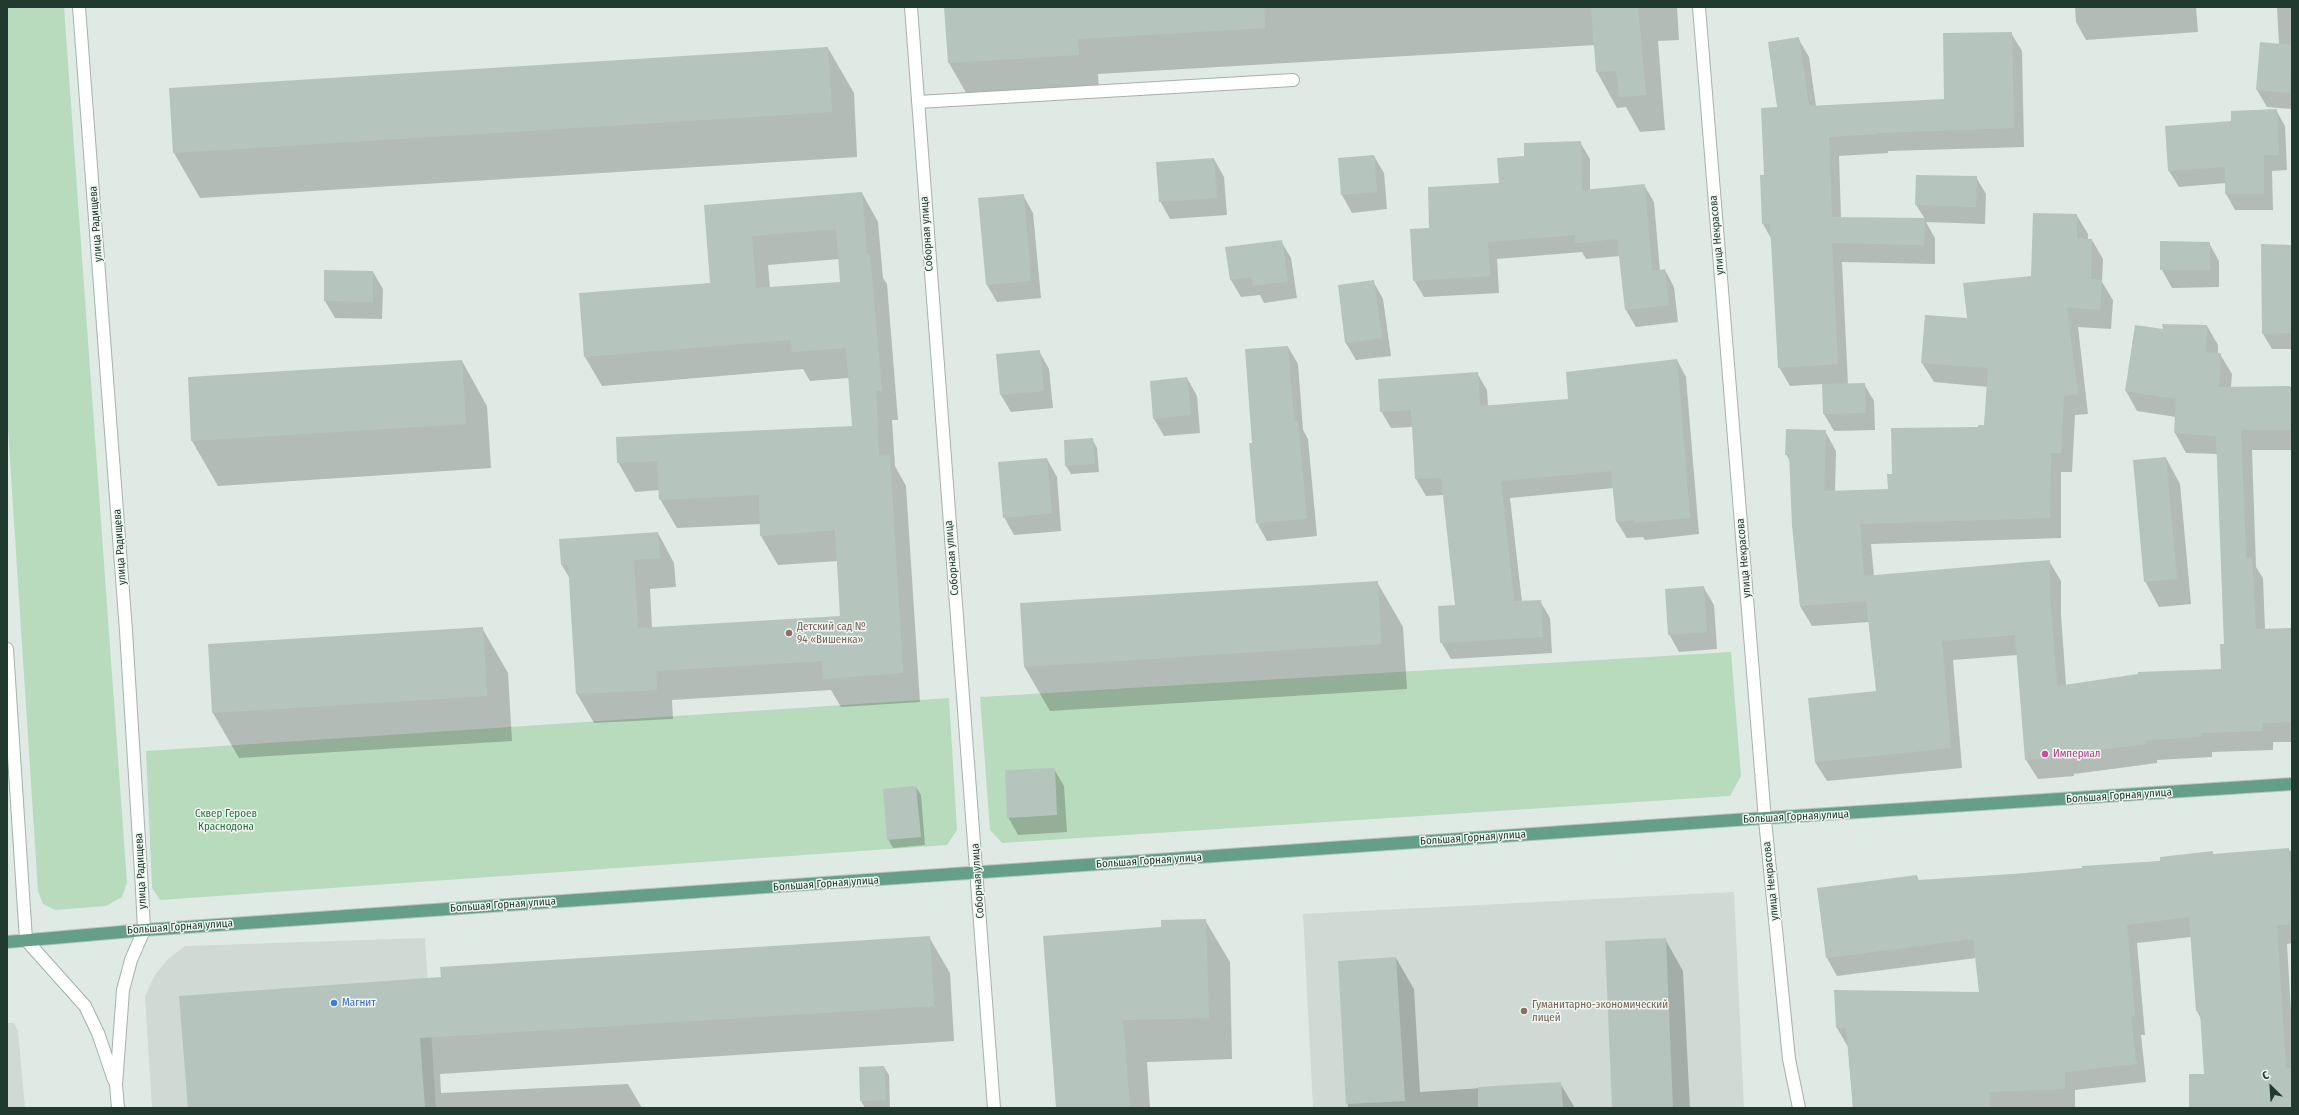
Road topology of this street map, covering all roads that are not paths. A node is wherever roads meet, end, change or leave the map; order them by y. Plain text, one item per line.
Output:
1 (79, 7) edge
2 (911, 7) edge
3 (1699, 7) edge
4 (1293, 80) dead end
5 (918, 102) junction
6 (7, 649) edge
7 (2292, 784) edge
8 (1765, 820) junction
9 (977, 874) junction
10 (144, 930) junction
11 (26, 940) junction
12 (7, 942) edge
13 (116, 1084) junction
14 (118, 1108) edge
15 (994, 1108) edge
16 (1799, 1108) edge

1 - 10 street, улица Радищева
2 - 5 street, Соборная улица
3 - 8 street, улица Некрасова
4 - 5 street
5 - 9 street, Соборная улица
6 - 11 street
7 - 8 main road, Большая Горная улица
8 - 9 main road, Большая Горная улица
8 - 16 street, улица Некрасова
9 - 10 main road, Большая Горная улица
9 - 15 street, Соборная улица
10 - 11 main road, Большая Горная улица
10 - 13 street, улица Радищева
11 - 12 main road, Большая Горная улица
11 - 13 street, улица Радищева
13 - 14 street, улица Радищева

